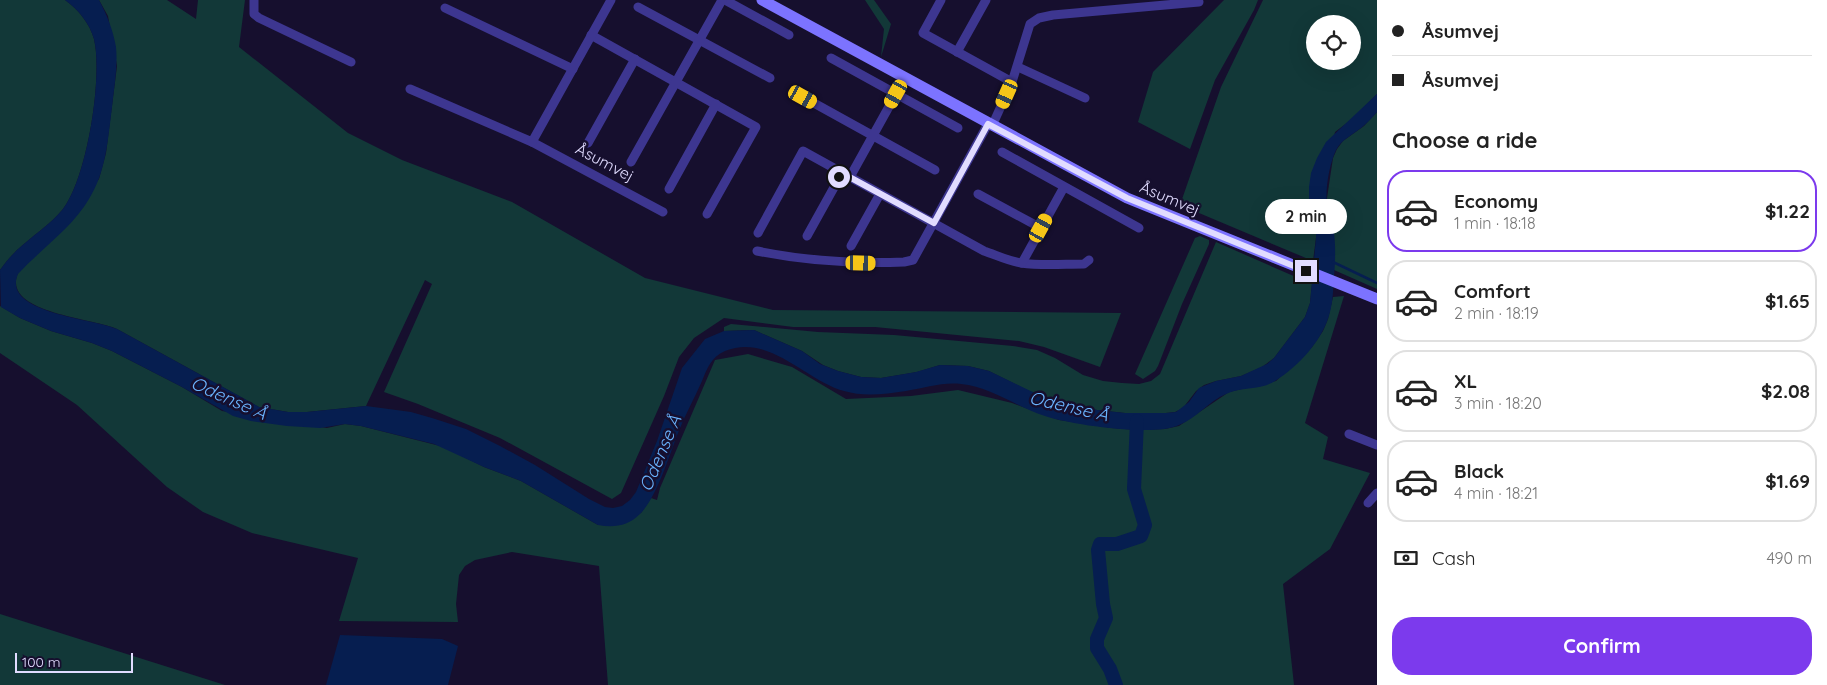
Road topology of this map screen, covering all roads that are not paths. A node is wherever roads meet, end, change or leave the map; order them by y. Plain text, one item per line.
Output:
1 (254, 0) edge
2 (611, 0) edge
3 (723, 0) edge
4 (762, 0) edge
5 (941, 0) edge
6 (986, 0) edge
7 (1199, 2) dead end
8 (638, 6) dead end
9 (445, 8) dead end
10 (591, 35) junction
11 (789, 35) dead end
12 (700, 40) junction
13 (957, 52) junction
14 (831, 58) dead end
15 (635, 59) junction
16 (352, 62) dead end
17 (1018, 67) junction
18 (573, 69) junction
19 (770, 78) dead end
20 (676, 82) junction
21 (1012, 82) junction
22 (410, 89) dead end
23 (896, 94) junction
24 (803, 97) dead end
25 (1085, 98) dead end
26 (716, 104) junction
27 (990, 125) junction
28 (958, 128) dead end
29 (873, 136) junction
30 (532, 142) junction
31 (588, 143) dead end
32 (1002, 152) dead end
33 (631, 162) dead end
34 (935, 170) dead end
35 (846, 175) junction
36 (1064, 187) junction
37 (669, 189) dead end
38 (880, 194) junction
39 (978, 194) dead end
40 (663, 212) dead end
41 (707, 214) dead end
42 (934, 223) junction
43 (1041, 228) junction
44 (1139, 228) dead end
45 (758, 232) dead end
46 (807, 236) dead end
47 (851, 246) dead end
48 (757, 251) dead end
49 (1089, 260) dead end
50 (1022, 263) junction
51 (1377, 299) edge
52 (1349, 434) dead end
53 (1377, 445) edge
54 (1377, 493) edge
55 (1368, 503) dead end

1 - 16 street
2 - 10 street
3 - 11 street, Åsumvej
3 - 12 street, Åsumvej
4 - 27 street, Åsumvej
5 - 13 street
6 - 13 street
7 - 17 street
8 - 12 street
9 - 18 street
10 - 15 street
10 - 18 street
12 - 19 street
12 - 20 street, Åsumvej
13 - 21 street
14 - 23 street
15 - 20 street
15 - 31 street, Åsumvej
17 - 21 street
17 - 25 street
18 - 30 street
20 - 26 street
20 - 33 street, Åsumvej
21 - 27 street
22 - 30 street, Åsumvej
23 - 28 street
23 - 29 street
24 - 29 street
26 - 37 street
26 - 41 street
27 - 42 street
27 - 51 street, Åsumvej
29 - 34 street
29 - 35 street
30 - 40 street, Åsumvej
32 - 36 street
35 - 38 street
35 - 45 street
35 - 46 street
36 - 43 street
36 - 44 street
38 - 42 street
38 - 47 street
39 - 43 street
42 - 48 street
42 - 50 street
43 - 50 street
49 - 50 street
52 - 53 street
54 - 55 street

